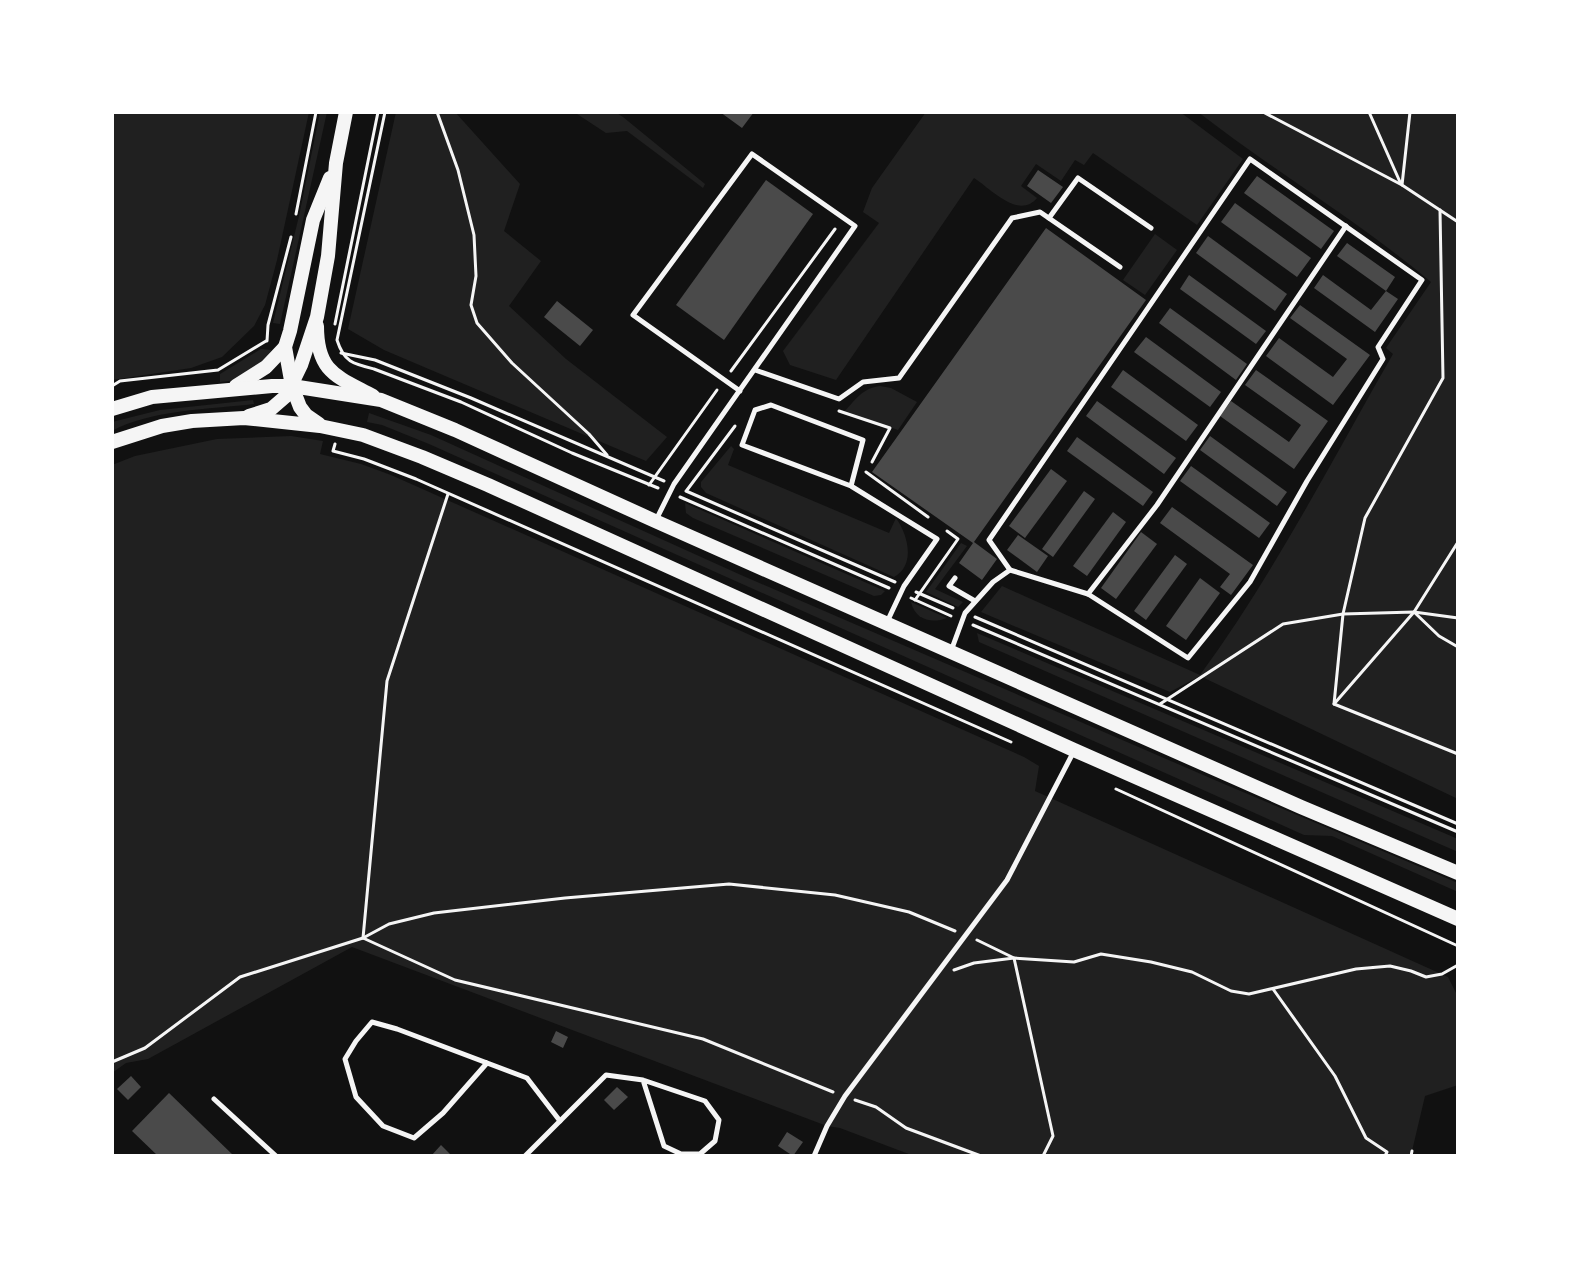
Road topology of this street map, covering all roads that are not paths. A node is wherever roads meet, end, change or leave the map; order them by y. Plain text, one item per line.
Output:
1 (346, 112) edge
2 (336, 163) junction
3 (1049, 218) junction
4 (1346, 226) junction
5 (1151, 228) dead end
6 (1120, 267) dead end
7 (317, 317) junction
8 (286, 345) junction
9 (755, 370) junction
10 (292, 386) junction
11 (232, 388) junction
12 (740, 391) junction
13 (381, 400) junction
14 (112, 409) edge
15 (244, 418) junction
16 (320, 426) junction
17 (112, 442) edge
18 (851, 486) junction
19 (655, 521) junction
20 (1010, 570) junction
21 (955, 578) dead end
22 (1088, 594) junction
23 (975, 601) junction
24 (886, 622) junction
25 (951, 651) junction
26 (1074, 750) junction
27 (1458, 873) edge
28 (1458, 919) edge
29 (487, 1063) junction
30 (643, 1080) junction
31 (214, 1099) dead end
32 (560, 1121) junction
33 (276, 1156) edge
34 (525, 1156) edge
35 (814, 1156) edge

1 - 2 main road
2 - 7 main road
2 - 8 main road
3 - 5 lane
3 - 6 lane
3 - 9 lane
4 - 20 lane
4 - 22 lane
4 - 22 lane
7 - 10 main road
7 - 13 main road
8 - 10 main road
8 - 11 main road
9 - 12 lane
9 - 12 lane
10 - 11 main road
10 - 13 main road
10 - 15 main road
10 - 16 main road
11 - 14 main road
12 - 19 lane
13 - 19 main road
15 - 16 main road
15 - 17 main road
16 - 26 main road
18 - 18 lane
18 - 24 lane
19 - 24 main road
20 - 22 lane
20 - 23 lane
21 - 23 lane
23 - 25 lane
24 - 25 main road
25 - 27 main road
26 - 28 main road
26 - 35 lane
29 - 29 lane
29 - 32 lane
30 - 30 lane
30 - 32 lane
31 - 33 lane
32 - 34 lane

